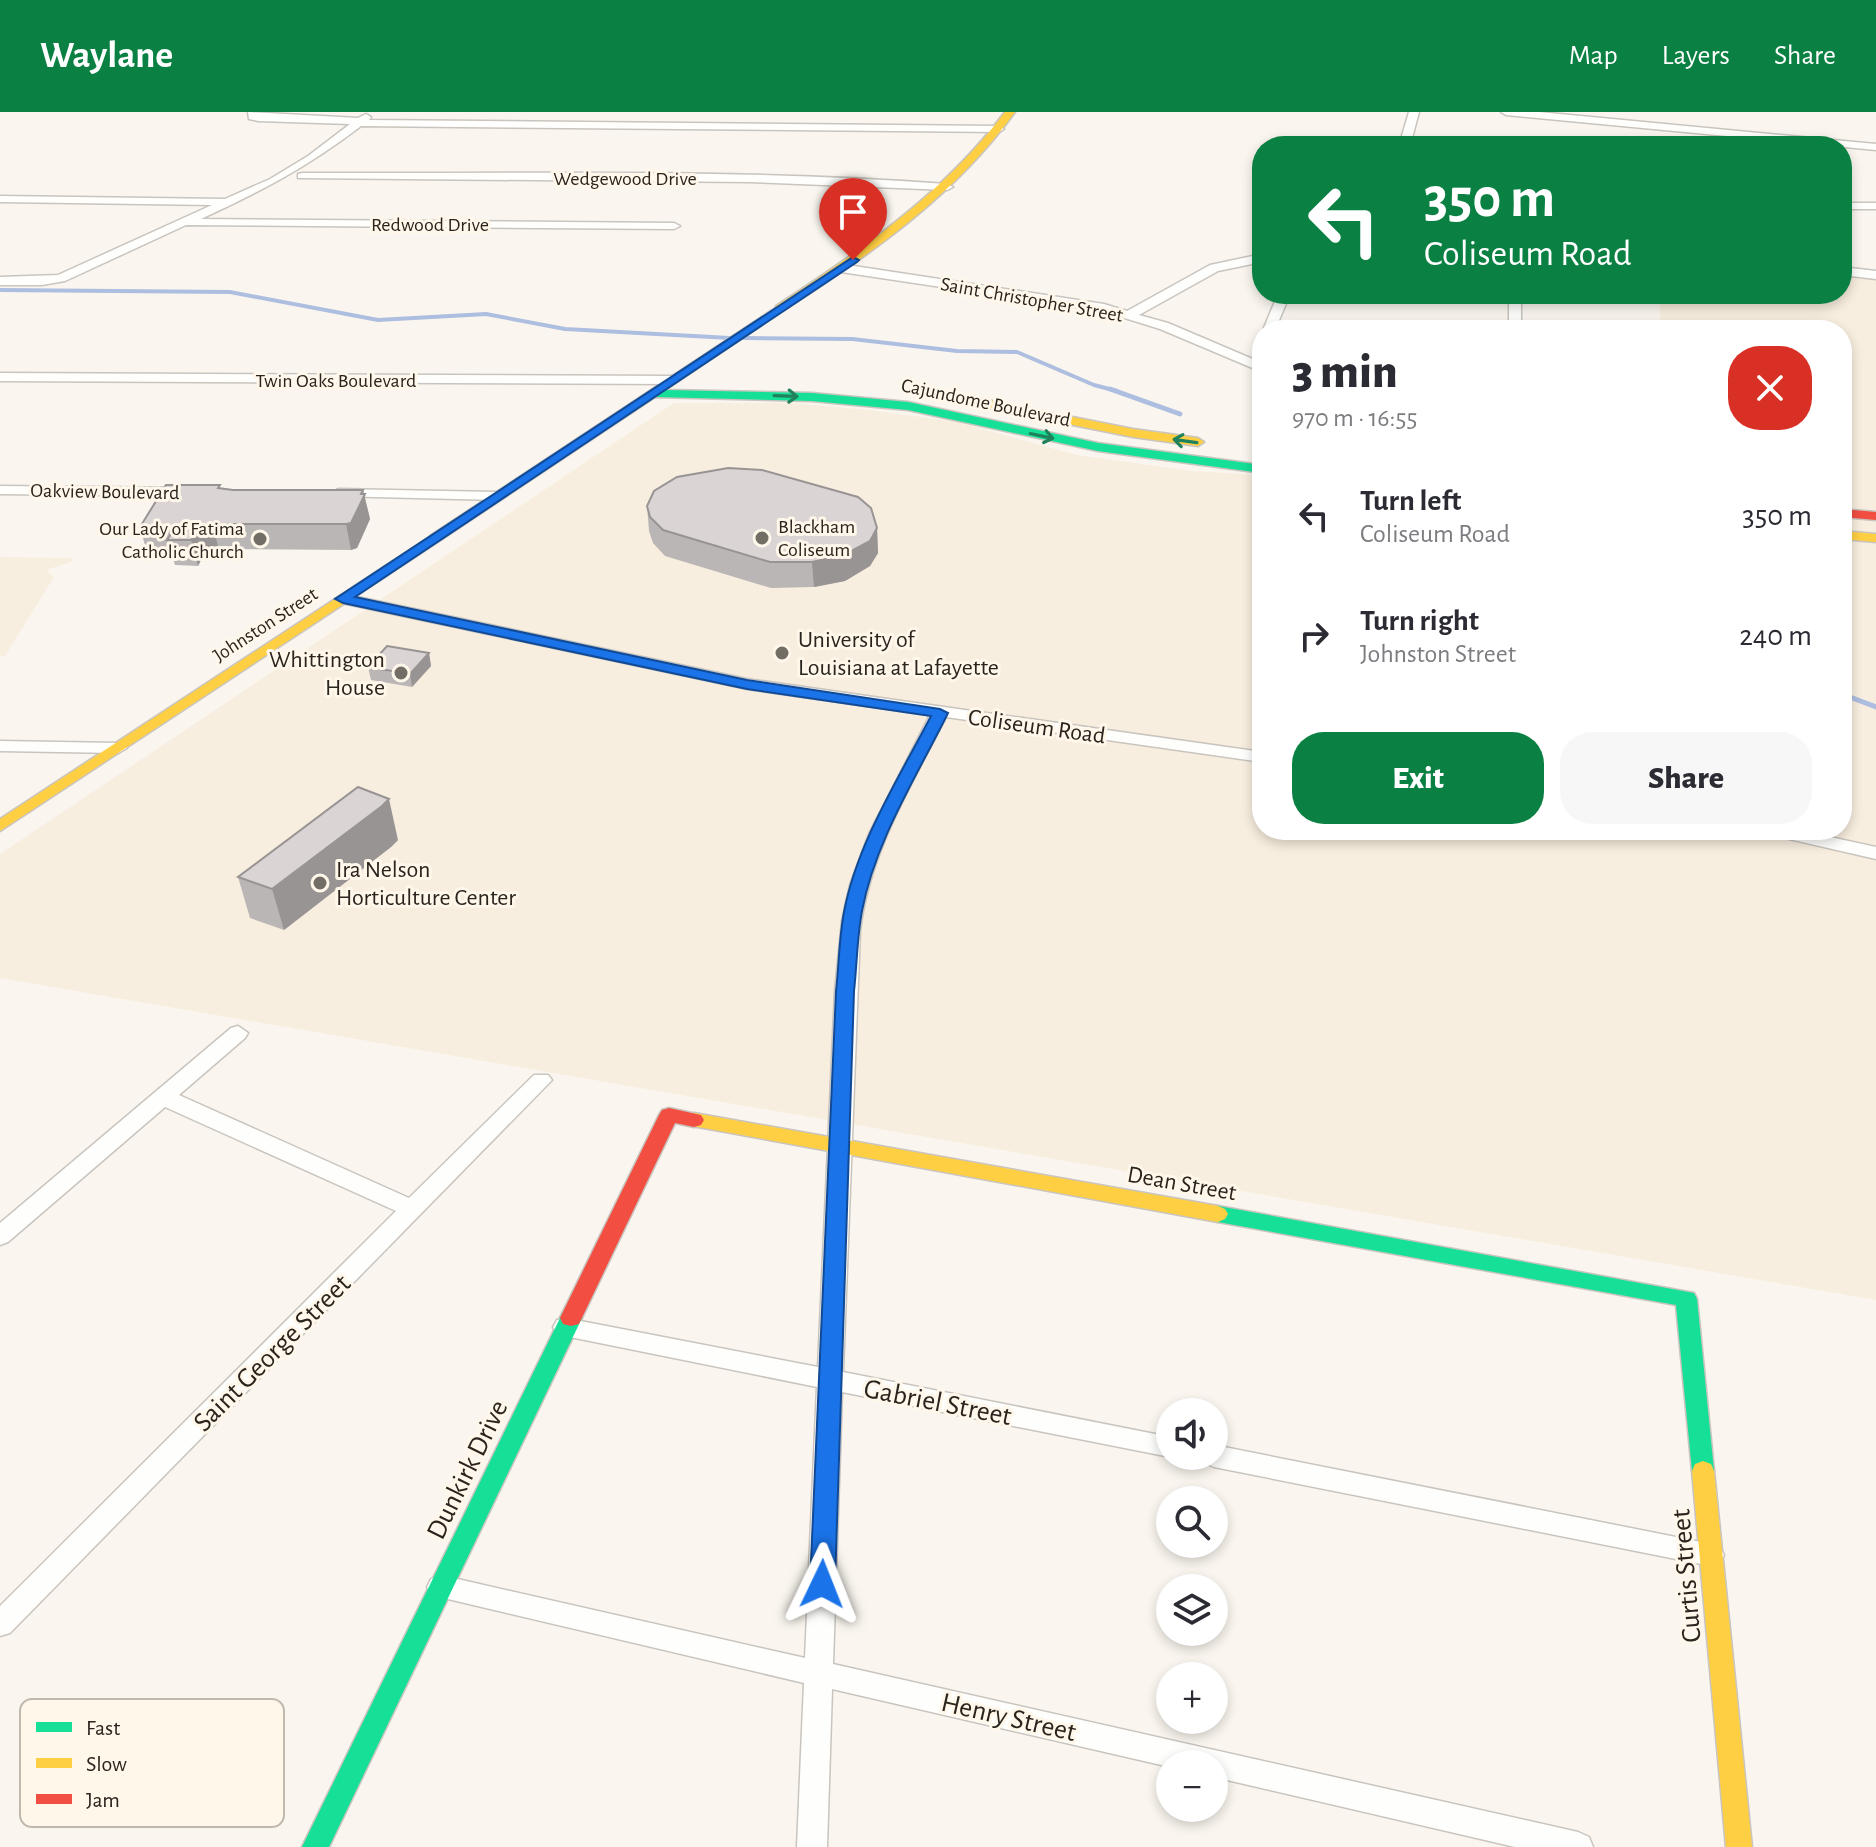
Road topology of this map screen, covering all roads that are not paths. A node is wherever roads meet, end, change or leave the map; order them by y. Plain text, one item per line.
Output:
1 (253, 112) edge
2 (373, 112) edge
3 (1010, 112) edge
4 (1414, 112) edge
5 (1506, 112) edge
6 (360, 122) junction
7 (999, 129) junction
8 (1407, 136) edge
9 (1760, 136) edge
10 (1852, 145) edge
11 (1876, 147) edge
12 (302, 176) dead end
13 (947, 187) junction
14 (0, 199) edge
15 (230, 202) junction
16 (1852, 206) edge
17 (1876, 206) edge
18 (187, 222) junction
19 (674, 226) dead end
20 (1252, 260) edge
21 (841, 268) junction
22 (1852, 272) edge
23 (1876, 275) edge
24 (0, 281) edge
25 (1129, 315) junction
26 (1252, 361) edge
27 (0, 377) edge
28 (0, 385) edge
29 (662, 387) junction
30 (1252, 453) edge
31 (1232, 456) junction
32 (1252, 465) edge
33 (0, 490) edge
34 (323, 498) edge
35 (0, 500) edge
36 (491, 501) junction
37 (1852, 514) edge
38 (1876, 516) edge
39 (1852, 536) edge
40 (1876, 538) edge
41 (343, 599) junction
42 (940, 713) junction
43 (0, 746) edge
44 (118, 748) junction
45 (1252, 756) edge
46 (0, 759) edge
47 (100, 759) junction
48 (0, 826) edge
49 (1818, 840) edge
50 (1876, 853) edge
51 (238, 1033) dead end
52 (541, 1080) dead end
53 (163, 1097) junction
54 (669, 1115) joint
55 (840, 1147) junction
56 (412, 1209) junction
57 (0, 1236) edge
58 (1686, 1299) joint
59 (565, 1327) junction
60 (831, 1379) junction
61 (1156, 1444) edge
62 (1228, 1459) edge
63 (1711, 1555) junction
64 (440, 1587) junction
65 (5, 1610) edge
66 (819, 1672) junction
67 (315, 1847) edge
68 (812, 1847) edge
69 (1578, 1847) edge
70 (1739, 1847) edge

1 - 6 street
2 - 6 street
3 - 7 street, Johnston Street
4 - 8 street
5 - 9 street
6 - 7 street
6 - 15 street
7 - 13 street, Johnston Street
10 - 11 street
12 - 13 street, Wedgewood Drive
13 - 21 street, Johnston Street
14 - 15 street
15 - 18 street
16 - 17 street
18 - 19 street, Redwood Drive
18 - 24 street
20 - 25 street
21 - 25 street, Saint Christopher Street
21 - 29 street, Johnston Street
22 - 23 street
25 - 26 street, Saint Christopher Street
27 - 29 street, Twin Oaks Boulevard
28 - 29 street, Twin Oaks Boulevard
29 - 31 street, Cajundome Boulevard
29 - 36 street, Johnston Street
30 - 31 street, Cajundome Boulevard
31 - 32 street, Cajundome Boulevard
33 - 35 street, Oakview Boulevard
34 - 36 street
36 - 41 street, Johnston Street
37 - 38 street
39 - 40 street
41 - 42 street, Coliseum Road
41 - 44 street, Johnston Street
42 - 45 street, Coliseum Road
42 - 55 street
43 - 44 street
44 - 47 street, Johnston Street
46 - 47 street
47 - 48 street, Johnston Street
49 - 50 street
51 - 53 street
52 - 56 street, Saint George Street
53 - 56 street
53 - 57 street
54 - 55 street, Dean Street
54 - 59 street, Dunkirk Drive
55 - 58 street, Dean Street
55 - 60 street
56 - 65 street, Saint George Street
58 - 63 street, Curtis Street
59 - 60 street, Gabriel Street
59 - 64 street, Dunkirk Drive
60 - 61 street, Gabriel Street
60 - 66 street
62 - 63 street
63 - 70 street, Curtis Street
64 - 66 street, Henry Street
64 - 67 street, Dunkirk Drive
66 - 68 street
66 - 69 street, Henry Street

